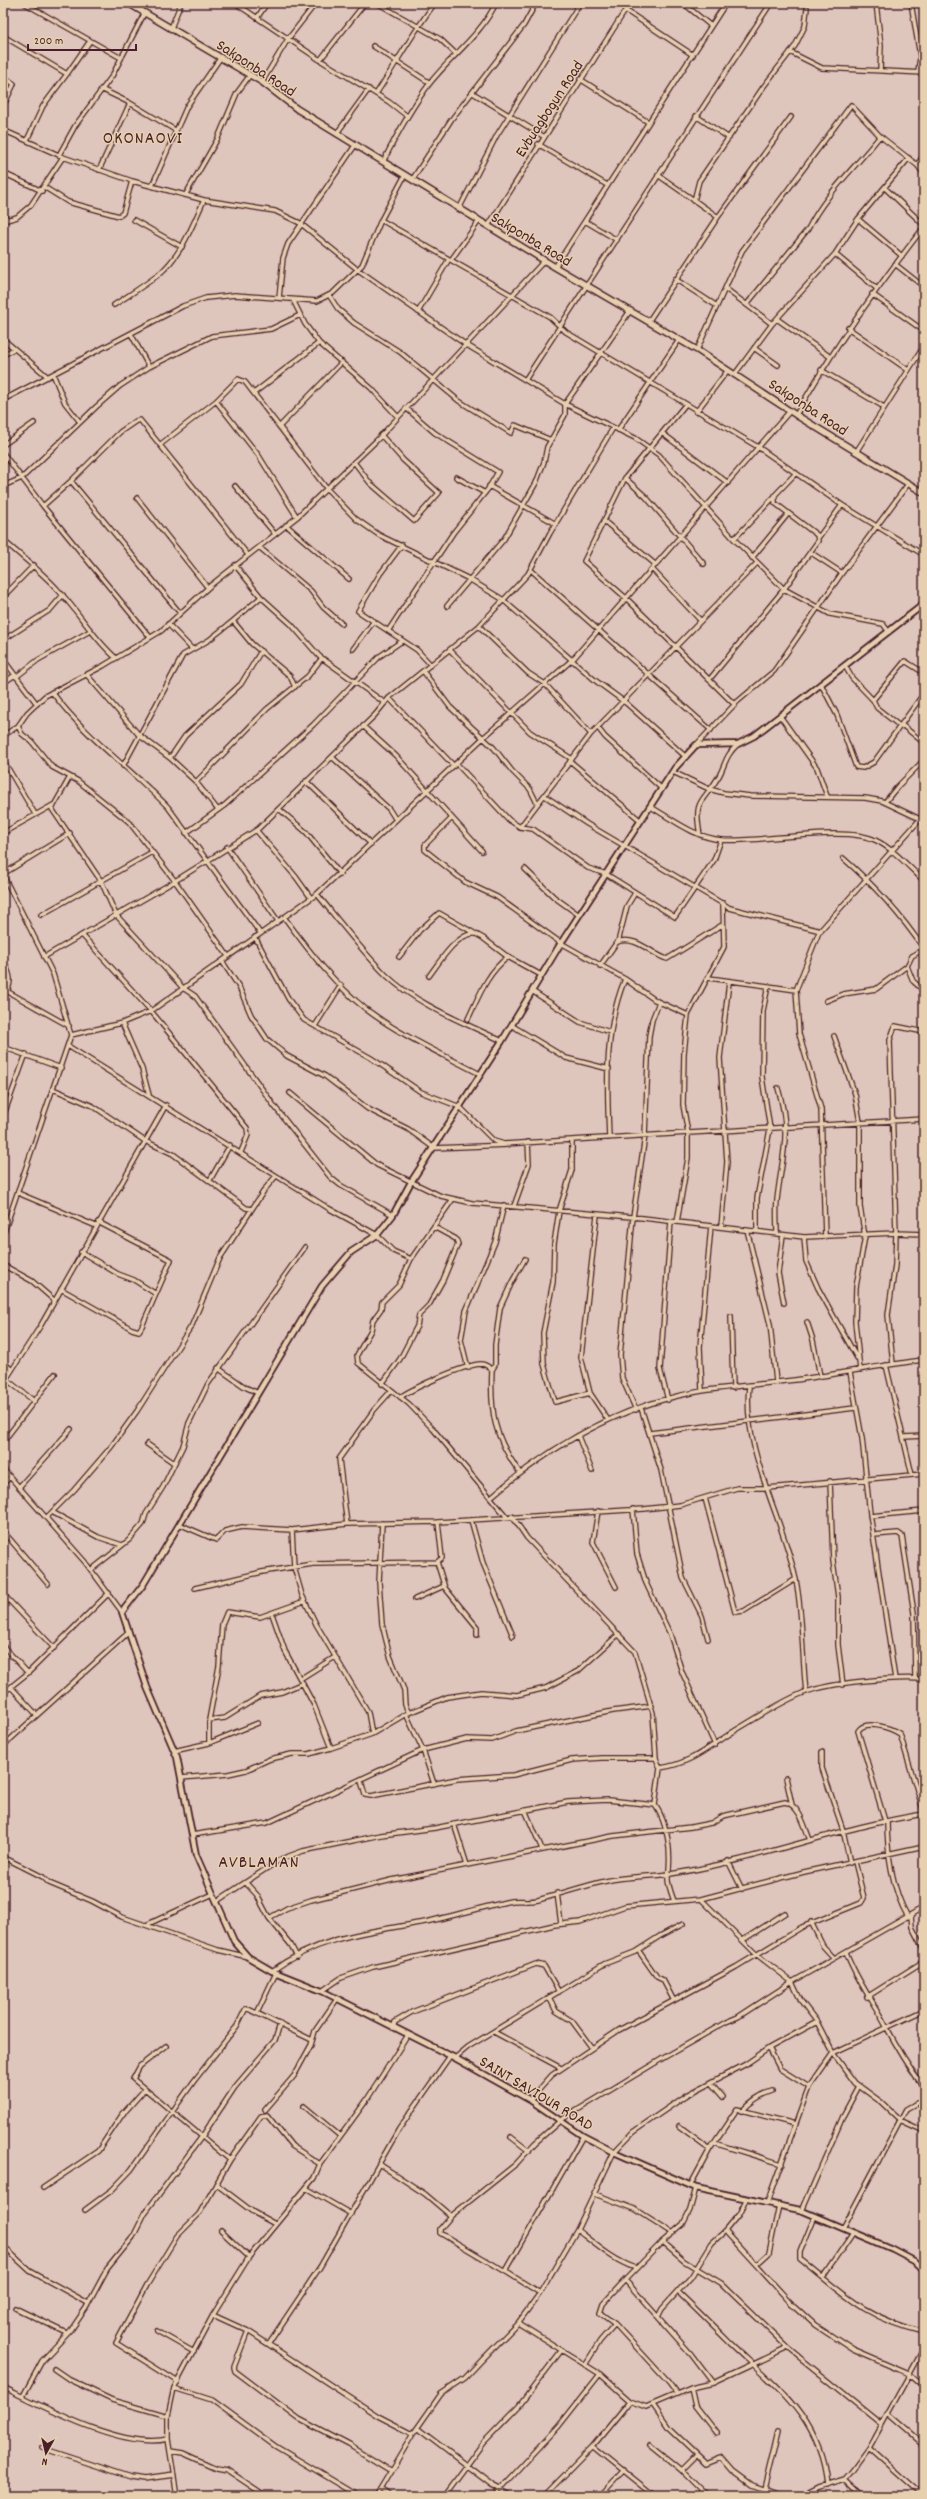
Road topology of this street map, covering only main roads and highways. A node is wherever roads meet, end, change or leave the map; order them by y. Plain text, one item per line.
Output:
1 (128, 3) edge
2 (138, 6) edge
3 (924, 493) edge

1 - 2 main road, Sakponba Road
2 - 3 main road, Sakponba Road

